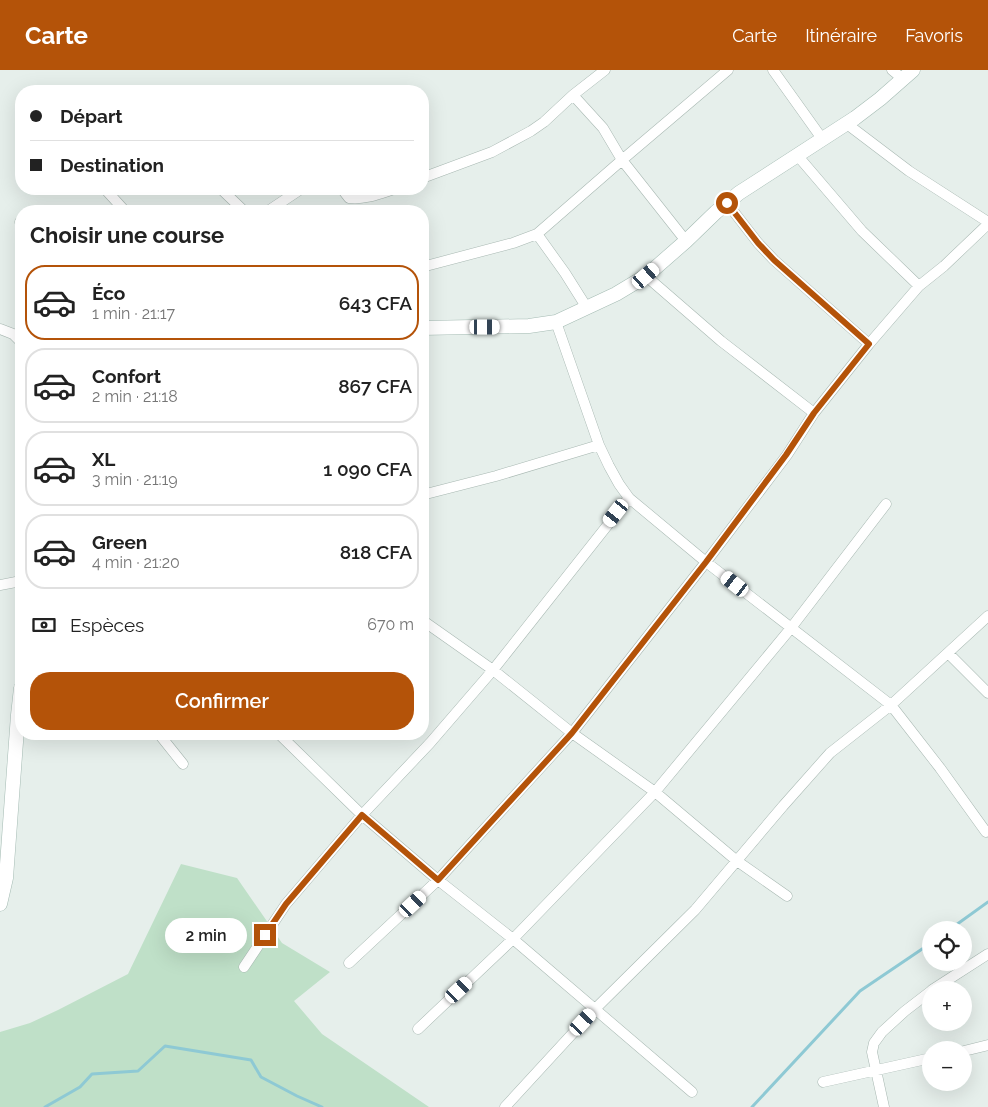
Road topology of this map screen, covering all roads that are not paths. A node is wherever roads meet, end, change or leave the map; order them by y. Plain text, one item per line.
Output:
1 (605, 70) edge
2 (728, 70) edge
3 (773, 70) edge
4 (892, 70) edge
5 (908, 75) edge
6 (573, 95) junction
7 (847, 124) junction
8 (823, 140) junction
9 (797, 155) junction
10 (622, 160) junction
11 (429, 175) edge
12 (110, 195) edge
13 (227, 195) edge
14 (292, 195) edge
15 (347, 195) edge
16 (374, 195) edge
17 (727, 203) junction
18 (120, 205) edge
19 (238, 205) edge
20 (277, 205) edge
21 (988, 223) edge
22 (537, 234) junction
23 (686, 241) junction
24 (429, 265) edge
25 (646, 276) junction
26 (919, 286) junction
27 (587, 308) junction
28 (556, 322) junction
29 (429, 328) edge
30 (0, 329) edge
31 (15, 336) edge
32 (869, 344) junction
33 (814, 413) junction
34 (599, 445) junction
35 (429, 493) edge
36 (629, 498) junction
37 (886, 504) dead end
38 (706, 562) junction
39 (15, 581) edge
40 (0, 585) edge
41 (988, 616) edge
42 (429, 625) edge
43 (791, 628) junction
44 (948, 653) junction
45 (492, 670) junction
46 (988, 693) edge
47 (891, 705) junction
48 (572, 733) junction
49 (16, 740) edge
50 (164, 740) edge
51 (285, 740) edge
52 (183, 764) dead end
53 (655, 792) junction
54 (362, 815) junction
55 (986, 832) dead end
56 (737, 861) junction
57 (3, 878) edge
58 (438, 880) junction
59 (788, 896) dead end
60 (0, 904) edge
61 (514, 939) junction
62 (988, 954) edge
63 (349, 963) dead end
64 (244, 967) dead end
65 (946, 981) edge
66 (922, 998) edge
67 (596, 1008) junction
68 (418, 1029) dead end
69 (988, 1045) edge
70 (972, 1049) edge
71 (922, 1060) edge
72 (876, 1070) junction
73 (823, 1082) dead end
74 (692, 1092) dead end
75 (505, 1107) edge
76 (884, 1107) edge

1 - 6 street
2 - 10 street
3 - 8 street
4 - 5 street
5 - 7 street
6 - 10 street
6 - 11 street
7 - 8 street
7 - 21 street
8 - 9 street
9 - 17 street
9 - 26 street
10 - 22 street
10 - 23 street
12 - 18 street
13 - 19 street
14 - 20 street
15 - 16 street
17 - 23 street
17 - 32 street
21 - 26 street
22 - 24 street
22 - 27 street
23 - 25 street
25 - 27 street
25 - 33 street
26 - 32 street
27 - 28 street
28 - 29 street
28 - 34 street
30 - 31 street
32 - 33 street
33 - 38 street
34 - 35 street
34 - 36 street
36 - 38 street
36 - 45 street
37 - 43 street
38 - 43 street
38 - 48 street
39 - 40 street
41 - 44 street
42 - 45 street
43 - 47 street
43 - 53 street
44 - 46 street
44 - 47 street
45 - 48 street
45 - 54 street
47 - 55 street
47 - 56 street
48 - 53 street
48 - 58 street
49 - 57 street
50 - 52 street
51 - 54 street
53 - 56 street
53 - 61 street
54 - 58 street
54 - 64 street
56 - 59 street
56 - 67 street
57 - 60 street
58 - 61 street
58 - 63 street
61 - 67 street
61 - 68 street
62 - 65 street
66 - 72 street
67 - 74 street
67 - 75 street
69 - 70 street
71 - 72 street
72 - 73 street
72 - 76 street

